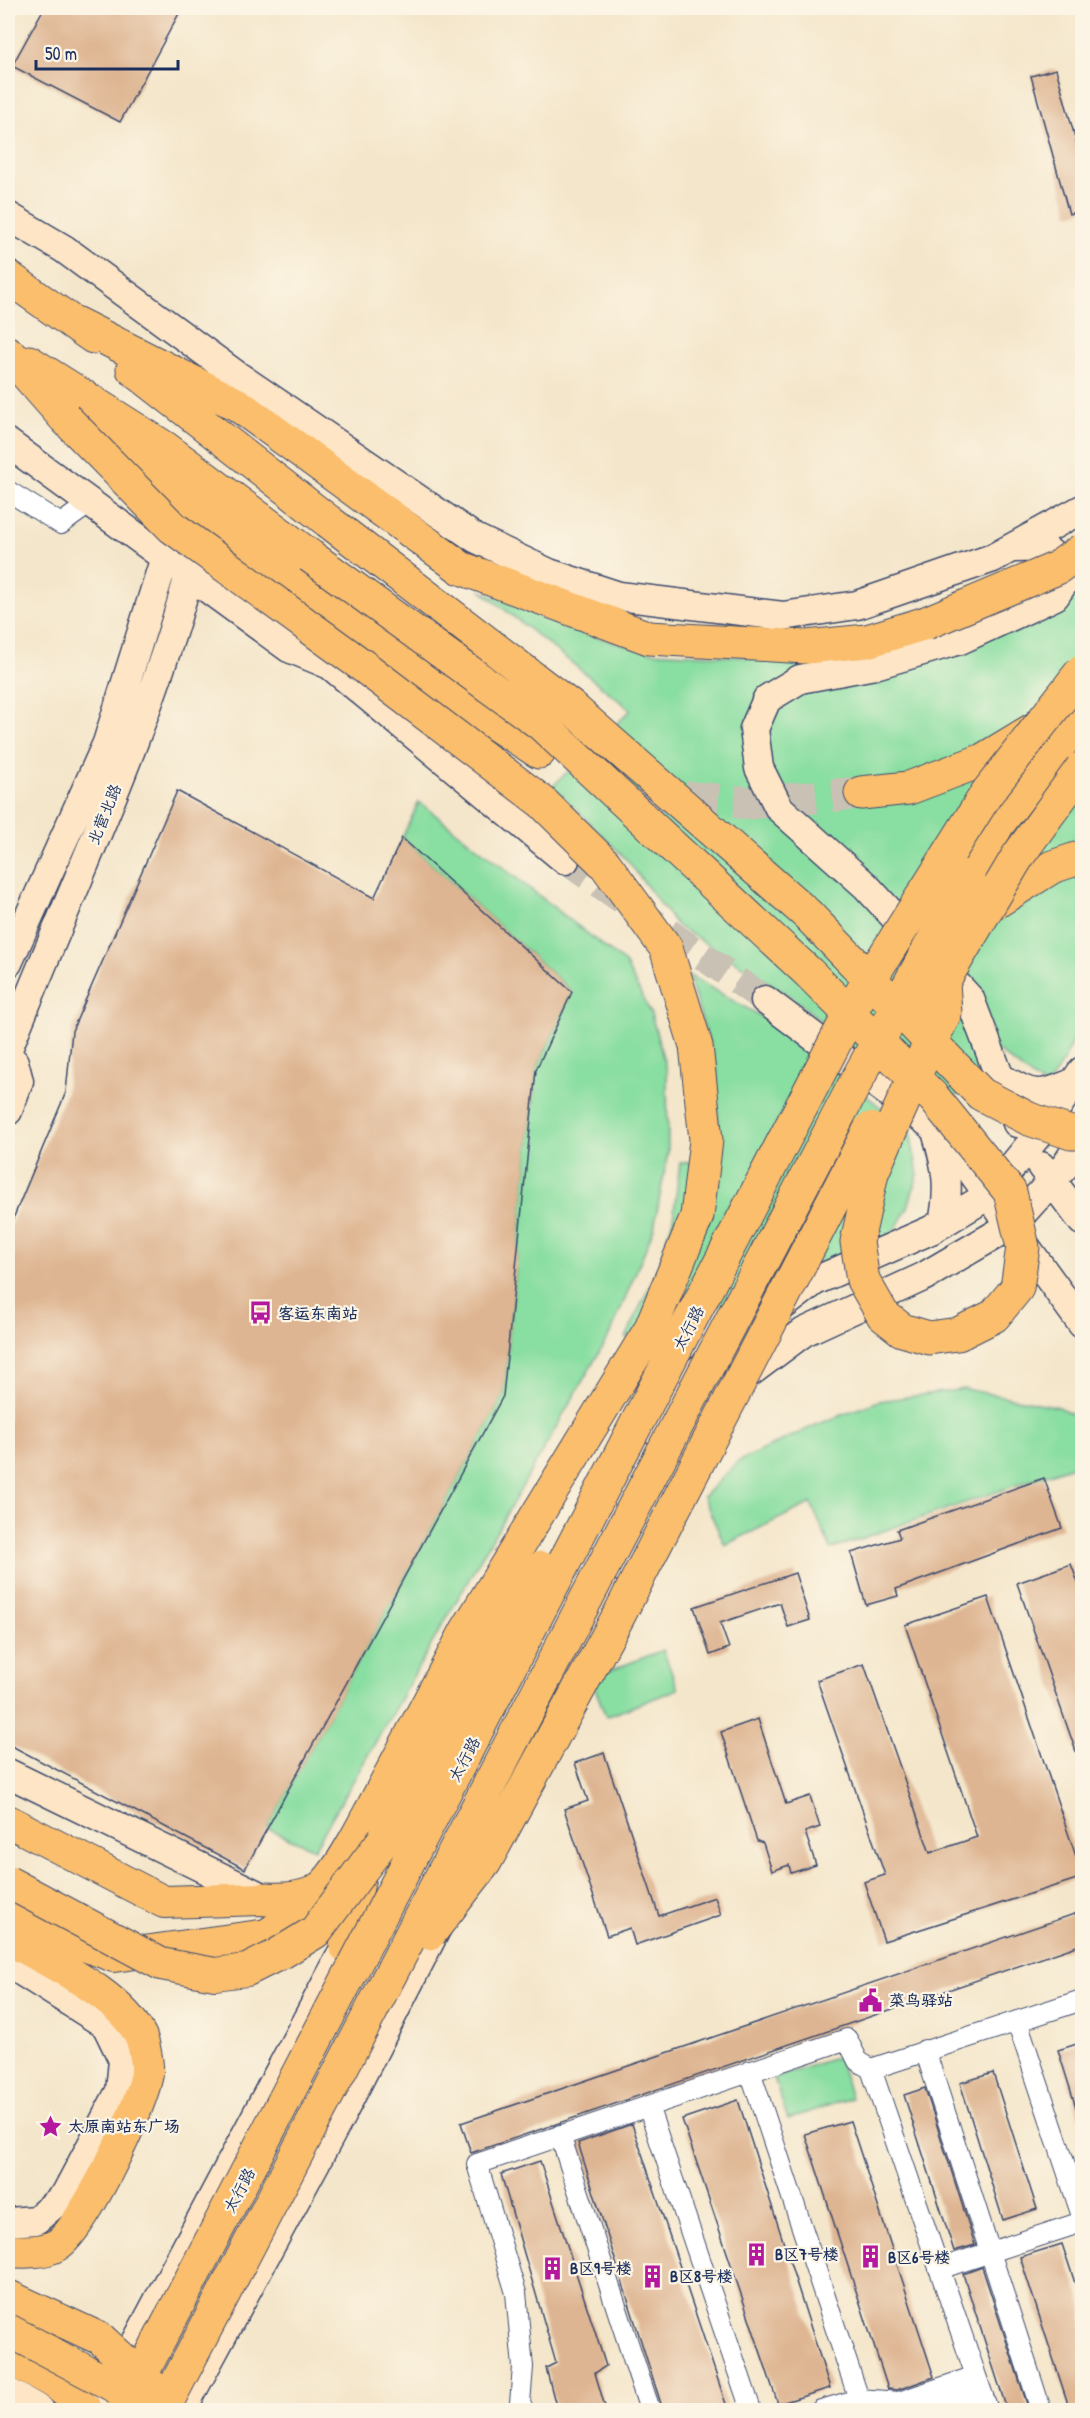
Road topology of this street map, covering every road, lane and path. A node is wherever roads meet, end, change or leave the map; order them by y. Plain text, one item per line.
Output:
1 (8, 216) edge
2 (8, 277) edge
3 (75, 323) junction
4 (8, 351) edge
5 (65, 418) junction
6 (8, 443) edge
7 (8, 491) edge
8 (90, 502) junction
9 (1083, 509) edge
10 (1012, 548) junction
11 (1083, 550) edge
12 (165, 557) junction
13 (189, 574) junction
14 (1083, 671) edge
15 (1083, 700) edge
16 (1083, 716) edge
17 (539, 752) dead end
18 (1083, 768) edge
19 (861, 793) tunnel mouth
20 (1083, 857) edge
21 (565, 860) tunnel mouth
22 (988, 907) junction
23 (8, 963) edge
24 (943, 982) junction
25 (765, 1000) tunnel mouth
26 (8, 1049) edge
27 (8, 1059) edge
28 (999, 1077) junction
29 (1079, 1077) edge
30 (8, 1111) edge
31 (934, 1127) junction
32 (1083, 1133) edge
33 (1083, 1140) edge
34 (1027, 1148) junction
35 (1052, 1180) junction
36 (989, 1195) junction
37 (1083, 1221) edge
38 (943, 1222) junction
39 (1012, 1226) junction
40 (1083, 1324) edge
41 (652, 1398) junction
42 (8, 1773) edge
43 (370, 1813) junction
44 (8, 1821) edge
45 (8, 1860) edge
46 (8, 1882) edge
47 (8, 1905) edge
48 (280, 1907) junction
49 (8, 1917) edge
50 (8, 1938) edge
51 (346, 1946) junction
52 (57, 1950) junction
53 (279, 1954) junction
54 (8, 1963) edge
55 (1083, 2000) edge
56 (378, 2001) junction
57 (1017, 2021) junction
58 (925, 2050) junction
59 (366, 2066) junction
60 (871, 2069) junction
61 (750, 2071) junction
62 (648, 2106) junction
63 (561, 2135) junction
64 (1083, 2216) edge
65 (8, 2222) edge
66 (1083, 2222) edge
67 (8, 2251) edge
68 (989, 2252) junction
69 (939, 2269) junction
70 (8, 2296) edge
71 (8, 2330) edge
72 (199, 2342) junction
73 (8, 2358) edge
74 (8, 2392) edge
75 (982, 2393) edge
76 (860, 2399) junction
77 (40, 2410) edge
78 (86, 2410) edge
79 (100, 2410) edge
80 (123, 2410) edge
81 (161, 2410) edge
82 (181, 2410) edge
83 (523, 2410) edge
84 (650, 2410) edge
85 (751, 2410) edge
86 (821, 2410) edge
87 (932, 2410) edge
88 (1041, 2410) edge

1 - 10 main road
2 - 3 highway
3 - 11 highway, bridge
3 - 32 highway, bridge
4 - 5 highway
4 - 24 highway, bridge
5 - 17 highway
5 - 43 highway, bridge
6 - 8 main road
7 - 8 street
8 - 12 main road
9 - 10 main road
10 - 28 main road
12 - 13 main road
12 - 23 main road, 北营北路
13 - 21 main road
13 - 26 main road, 北营北路
14 - 41 highway, 太行路, bridge
15 - 19 highway
16 - 56 highway, bridge
18 - 22 highway, bridge
20 - 22 highway
22 - 24 highway, bridge
24 - 56 highway, bridge
25 - 31 main road
27 - 30 main road
28 - 29 main road
28 - 34 main road
29 - 34 main road
31 - 36 main road
31 - 38 main road
33 - 35 main road
34 - 35 main road
34 - 36 main road
35 - 37 main road
35 - 39 main road
36 - 38 main road
36 - 39 main road
38 - 51 main road
39 - 40 main road
39 - 59 main road
41 - 53 highway, bridge
41 - 80 highway, 太行路, bridge
42 - 48 main road
43 - 48 highway
43 - 51 highway, bridge
44 - 48 main road
45 - 53 main road
46 - 53 main road, bridge
47 - 52 main road
48 - 51 main road
48 - 52 main road
49 - 52 main road
50 - 52 main road
51 - 59 main road
51 - 79 main road
52 - 67 main road
54 - 65 main road
55 - 57 street
56 - 72 highway, bridge
57 - 58 street
57 - 64 street
58 - 60 street
58 - 68 street
59 - 82 main road
60 - 61 street
60 - 69 street
61 - 62 street
61 - 76 street
62 - 63 street
62 - 85 street
63 - 83 street
63 - 84 street
66 - 68 street
68 - 69 street
68 - 88 street
69 - 75 street
70 - 82 main road, bridge
71 - 81 main road, bridge
72 - 81 highway, bridge
72 - 82 highway, bridge
73 - 78 main road
74 - 77 main road
75 - 76 street
75 - 87 street
76 - 86 street

